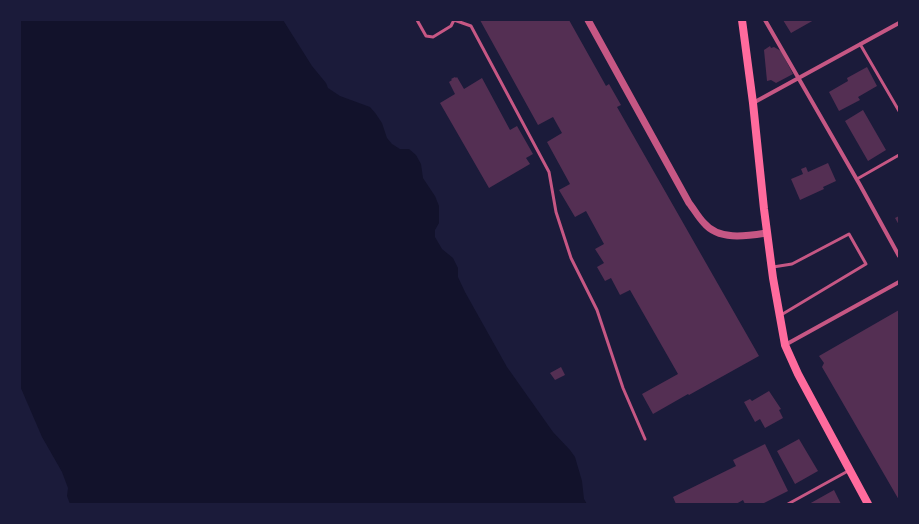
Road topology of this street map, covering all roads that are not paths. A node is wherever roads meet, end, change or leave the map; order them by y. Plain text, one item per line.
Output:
1 (417, 20) edge
2 (454, 20) edge
3 (588, 20) edge
4 (742, 20) edge
5 (765, 20) edge
6 (899, 23) edge
7 (860, 44) junction
8 (798, 78) junction
9 (753, 103) junction
10 (899, 111) edge
11 (899, 155) edge
12 (857, 180) junction
13 (767, 233) junction
14 (899, 256) edge
15 (772, 267) junction
16 (899, 282) edge
17 (780, 316) junction
18 (785, 345) junction
19 (645, 439) dead end
20 (850, 470) junction
21 (788, 504) edge
22 (868, 504) edge

1 - 2 lane
2 - 19 lane
3 - 13 street
4 - 9 main road
5 - 8 street
6 - 7 street
7 - 8 street
7 - 10 lane
8 - 9 street
8 - 12 street
9 - 13 main road
11 - 12 lane
12 - 14 street
13 - 15 main road
15 - 17 main road
15 - 17 lane
16 - 18 street
17 - 18 main road
18 - 20 main road
20 - 21 lane
20 - 22 main road

